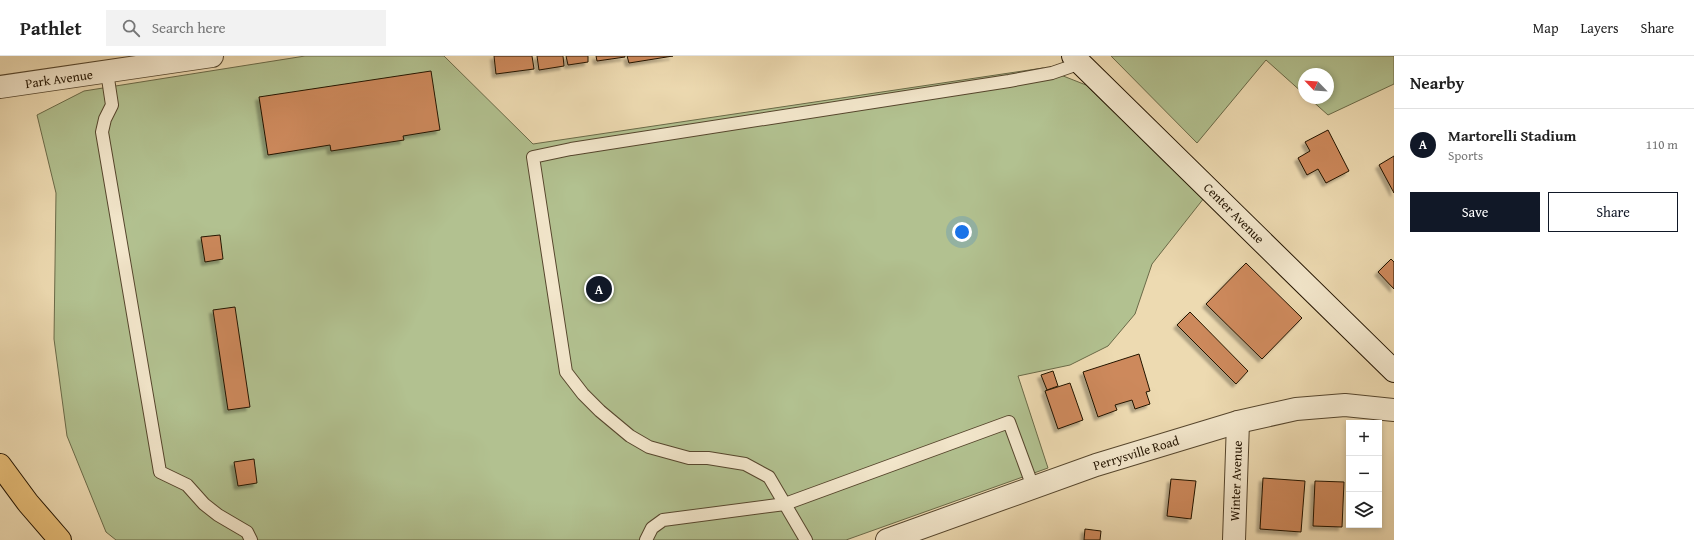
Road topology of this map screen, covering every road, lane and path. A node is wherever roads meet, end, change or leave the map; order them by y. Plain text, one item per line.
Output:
1 (212, 56) edge
2 (1077, 60) edge
3 (108, 72) junction
4 (0, 87) edge
5 (1394, 371) edge
6 (1394, 410) edge
7 (1238, 422) junction
8 (0, 465) edge
9 (1033, 487) junction
10 (785, 504) junction
11 (60, 540) edge
12 (251, 540) edge
13 (646, 540) edge
14 (806, 540) edge
15 (887, 540) edge
16 (1234, 540) edge

1 - 3 street, Park Avenue
2 - 5 street, Center Avenue
2 - 10 lane
3 - 4 street, Park Avenue
3 - 12 lane
6 - 7 street, Perrysville Road
7 - 9 street, Perrysville Road
7 - 16 street, Winter Avenue
8 - 11 main road
9 - 10 lane
9 - 15 street, Perrysville Road
10 - 13 lane
10 - 14 lane

